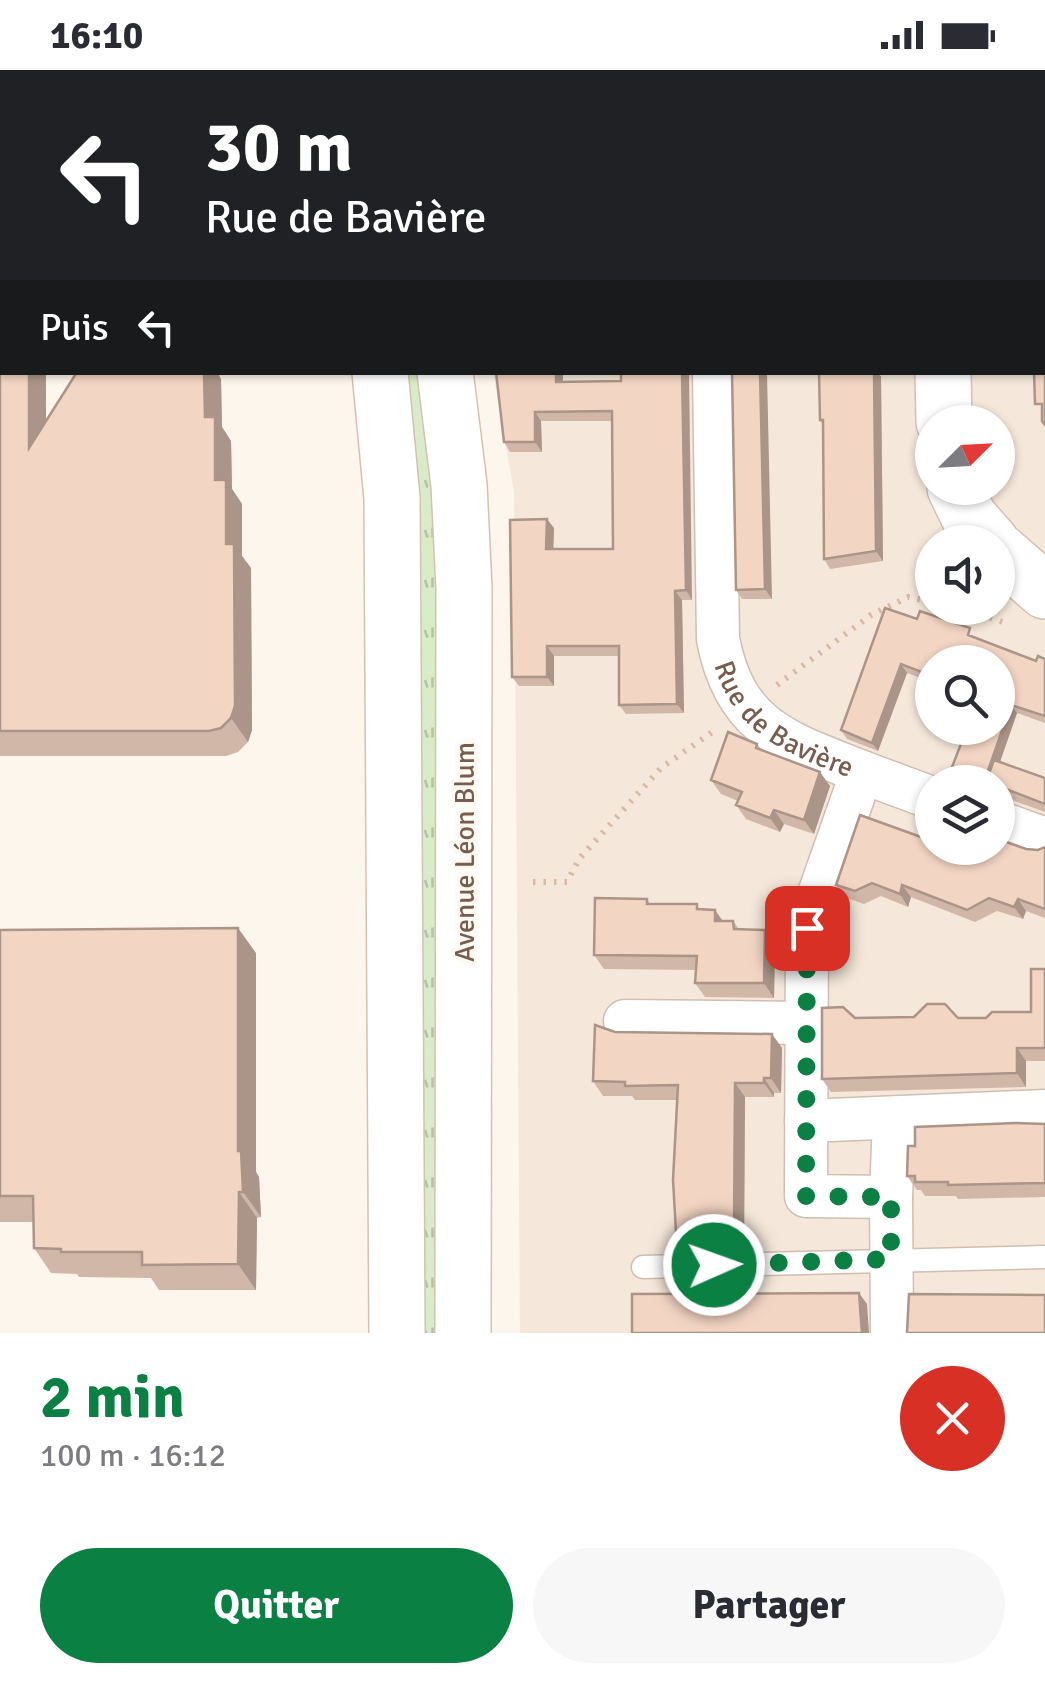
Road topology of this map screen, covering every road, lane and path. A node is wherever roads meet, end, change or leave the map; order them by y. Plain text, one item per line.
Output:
1 (380, 375) edge
2 (445, 375) edge
3 (714, 375) edge
4 (943, 375) edge
5 (944, 405) edge
6 (1015, 565) edge
7 (1045, 591) edge
8 (862, 772) junction
9 (915, 792) edge
10 (1015, 828) edge
11 (1042, 838) dead end
12 (624, 1021) dead end
13 (806, 1022) junction
14 (1045, 1111) edge
15 (894, 1118) junction
16 (806, 1122) junction
17 (891, 1197) junction
18 (1045, 1257) edge
19 (891, 1259) junction
20 (643, 1267) dead end
21 (397, 1333) edge
22 (463, 1333) edge
23 (892, 1333) edge

1 - 21 main road
2 - 22 main road, Avenue Léon Blum
3 - 8 street, Rue de Bavière
4 - 5 main road
6 - 7 main road
8 - 9 street
8 - 13 street, Rue de Bavière
10 - 11 street
12 - 13 street
13 - 16 street, Rue de Bavière
14 - 15 street
15 - 16 street
15 - 17 street
16 - 17 street, Rue de Bavière
17 - 19 street
18 - 19 lane
19 - 20 lane
19 - 23 street

